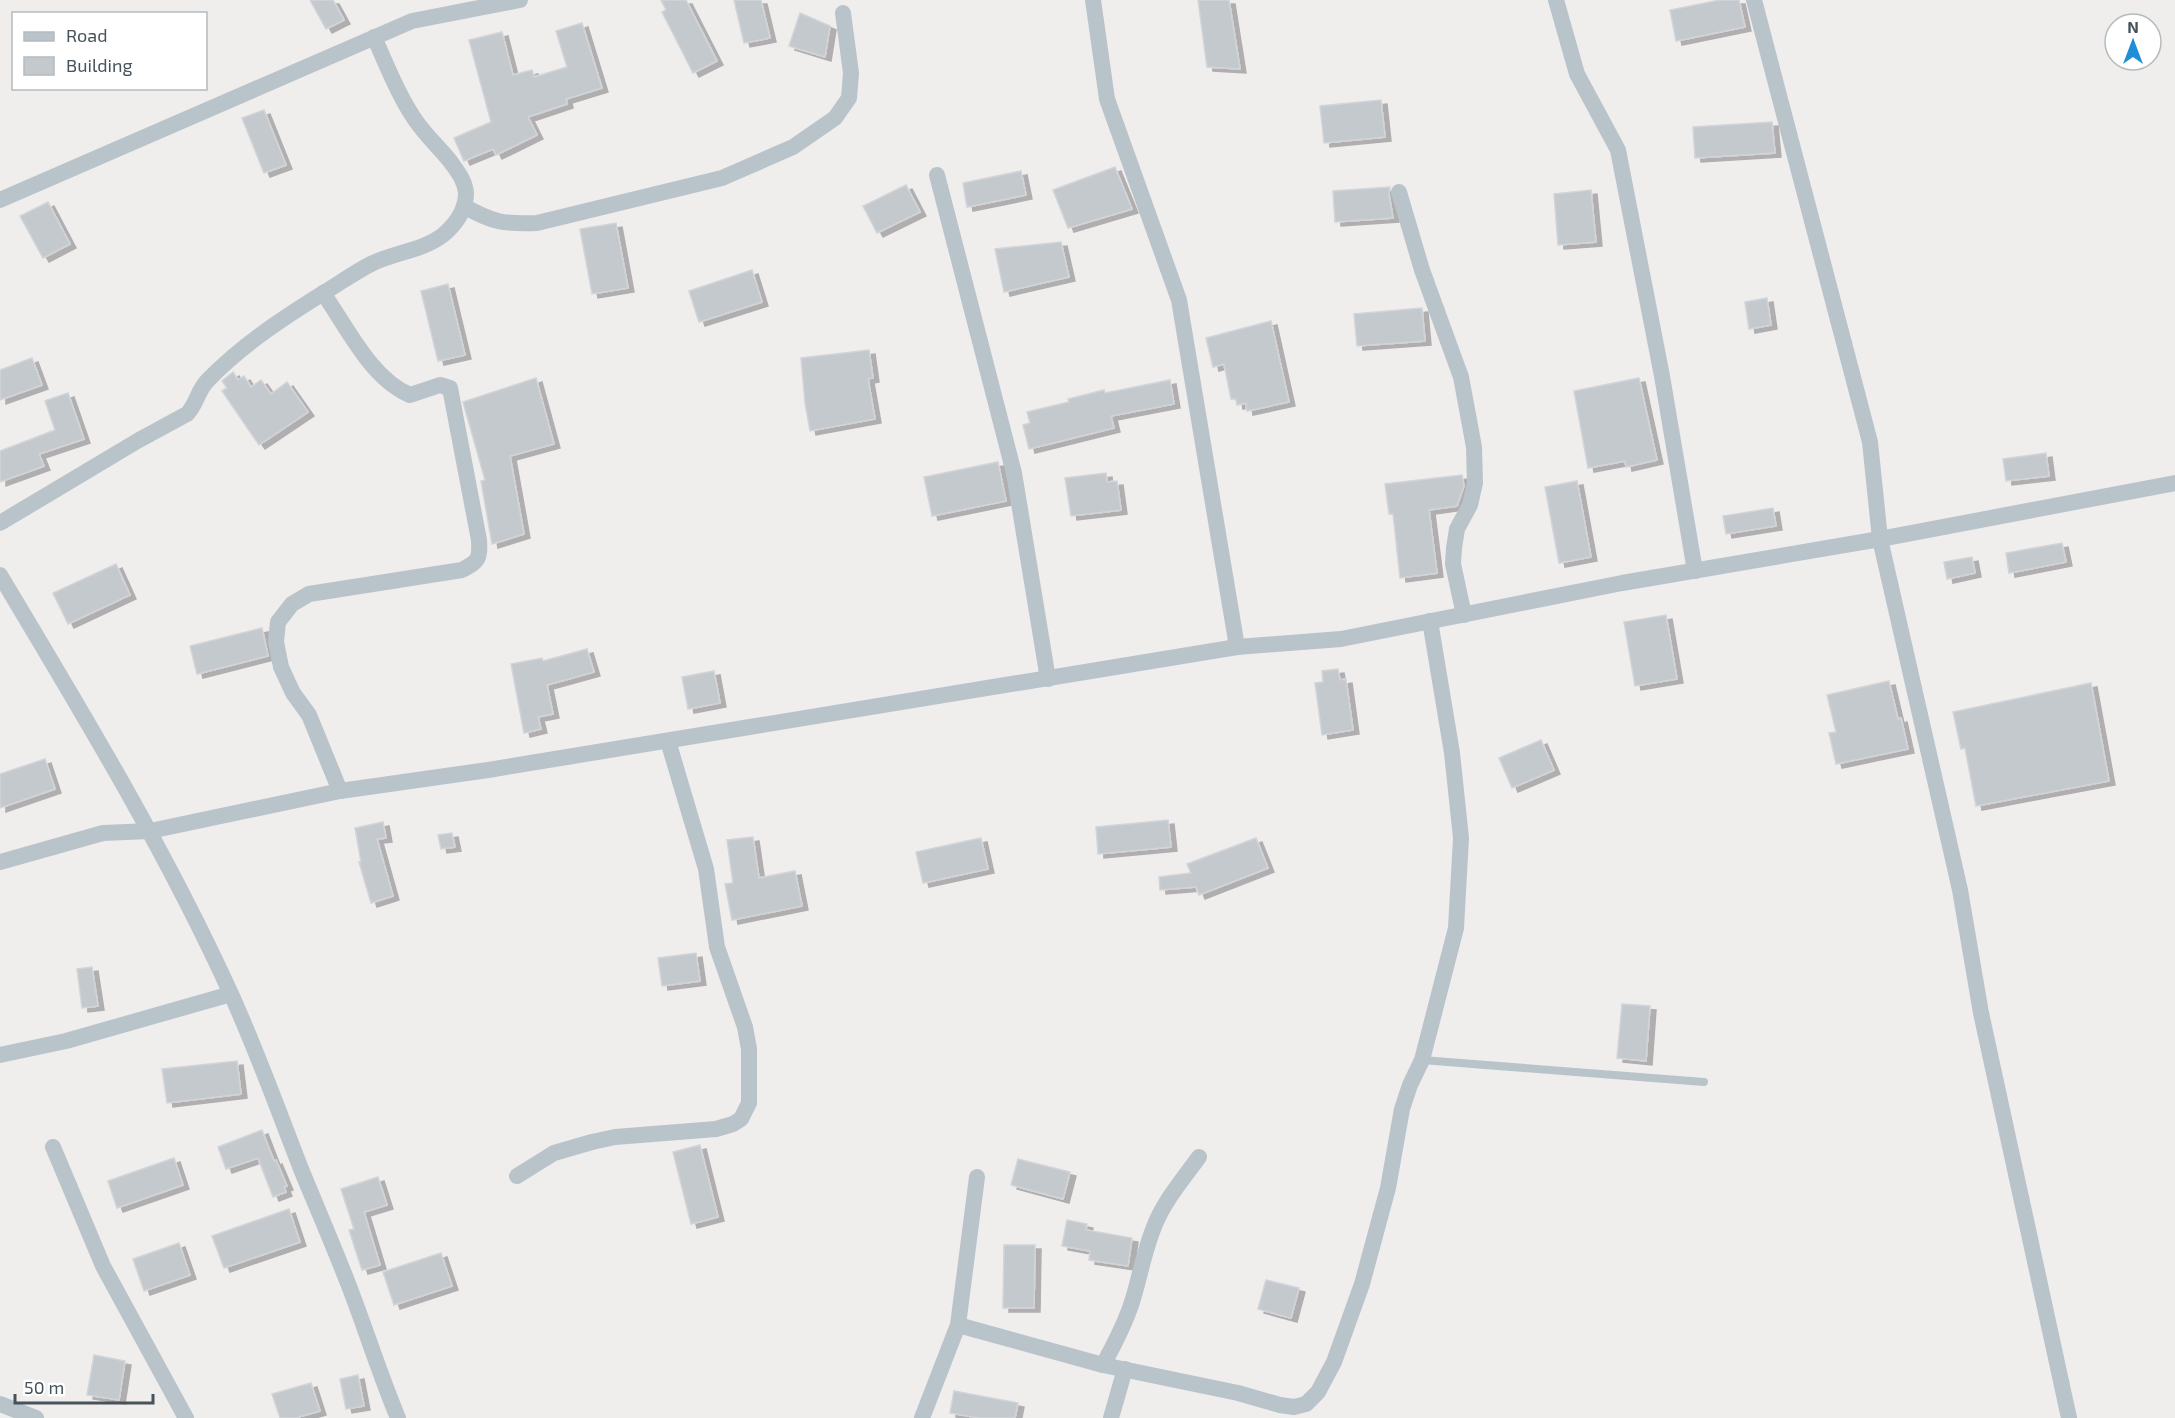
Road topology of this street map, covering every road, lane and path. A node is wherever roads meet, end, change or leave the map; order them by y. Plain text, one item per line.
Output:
1 (520, 0) edge
2 (1093, 0) edge
3 (1556, 0) edge
4 (1754, 0) edge
5 (843, 13) dead end
6 (374, 37) junction
7 (937, 175) dead end
8 (1400, 192) dead end
9 (0, 200) edge
10 (464, 206) junction
11 (323, 293) junction
12 (2175, 483) edge
13 (0, 523) edge
14 (1880, 539) junction
15 (1695, 571) junction
16 (0, 575) edge
17 (1464, 615) junction
18 (1431, 621) junction
19 (1238, 647) junction
20 (1048, 679) junction
21 (668, 741) junction
22 (340, 791) junction
23 (150, 831) junction
24 (0, 862) edge
25 (231, 994) junction
26 (0, 1055) edge
27 (1422, 1060) junction
28 (1704, 1082) dead end
29 (53, 1147) dead end
30 (1199, 1157) dead end
31 (518, 1176) dead end
32 (977, 1177) dead end
33 (958, 1325) junction
34 (1103, 1365) junction
35 (1125, 1369) junction
36 (0, 1404) edge
37 (36, 1418) edge
38 (186, 1418) edge
39 (398, 1418) edge
40 (922, 1418) edge
41 (1111, 1418) edge
42 (2069, 1418) edge

1 - 6 street
2 - 19 street
3 - 15 street
4 - 14 street
5 - 10 street
6 - 9 street
6 - 10 street
7 - 20 street
8 - 17 street
10 - 11 street
11 - 13 street
11 - 22 street
12 - 14 street
14 - 15 street
14 - 42 street
15 - 17 street
16 - 23 street
17 - 18 street
18 - 19 street
18 - 27 street
19 - 20 street
20 - 21 street
21 - 22 street
21 - 31 street
22 - 23 street
23 - 24 street
23 - 25 street
25 - 26 street
25 - 39 street
27 - 28 lane
27 - 35 street
29 - 38 street
30 - 34 street
32 - 33 street
33 - 34 street
33 - 40 street
34 - 35 street
35 - 41 street
36 - 37 street

